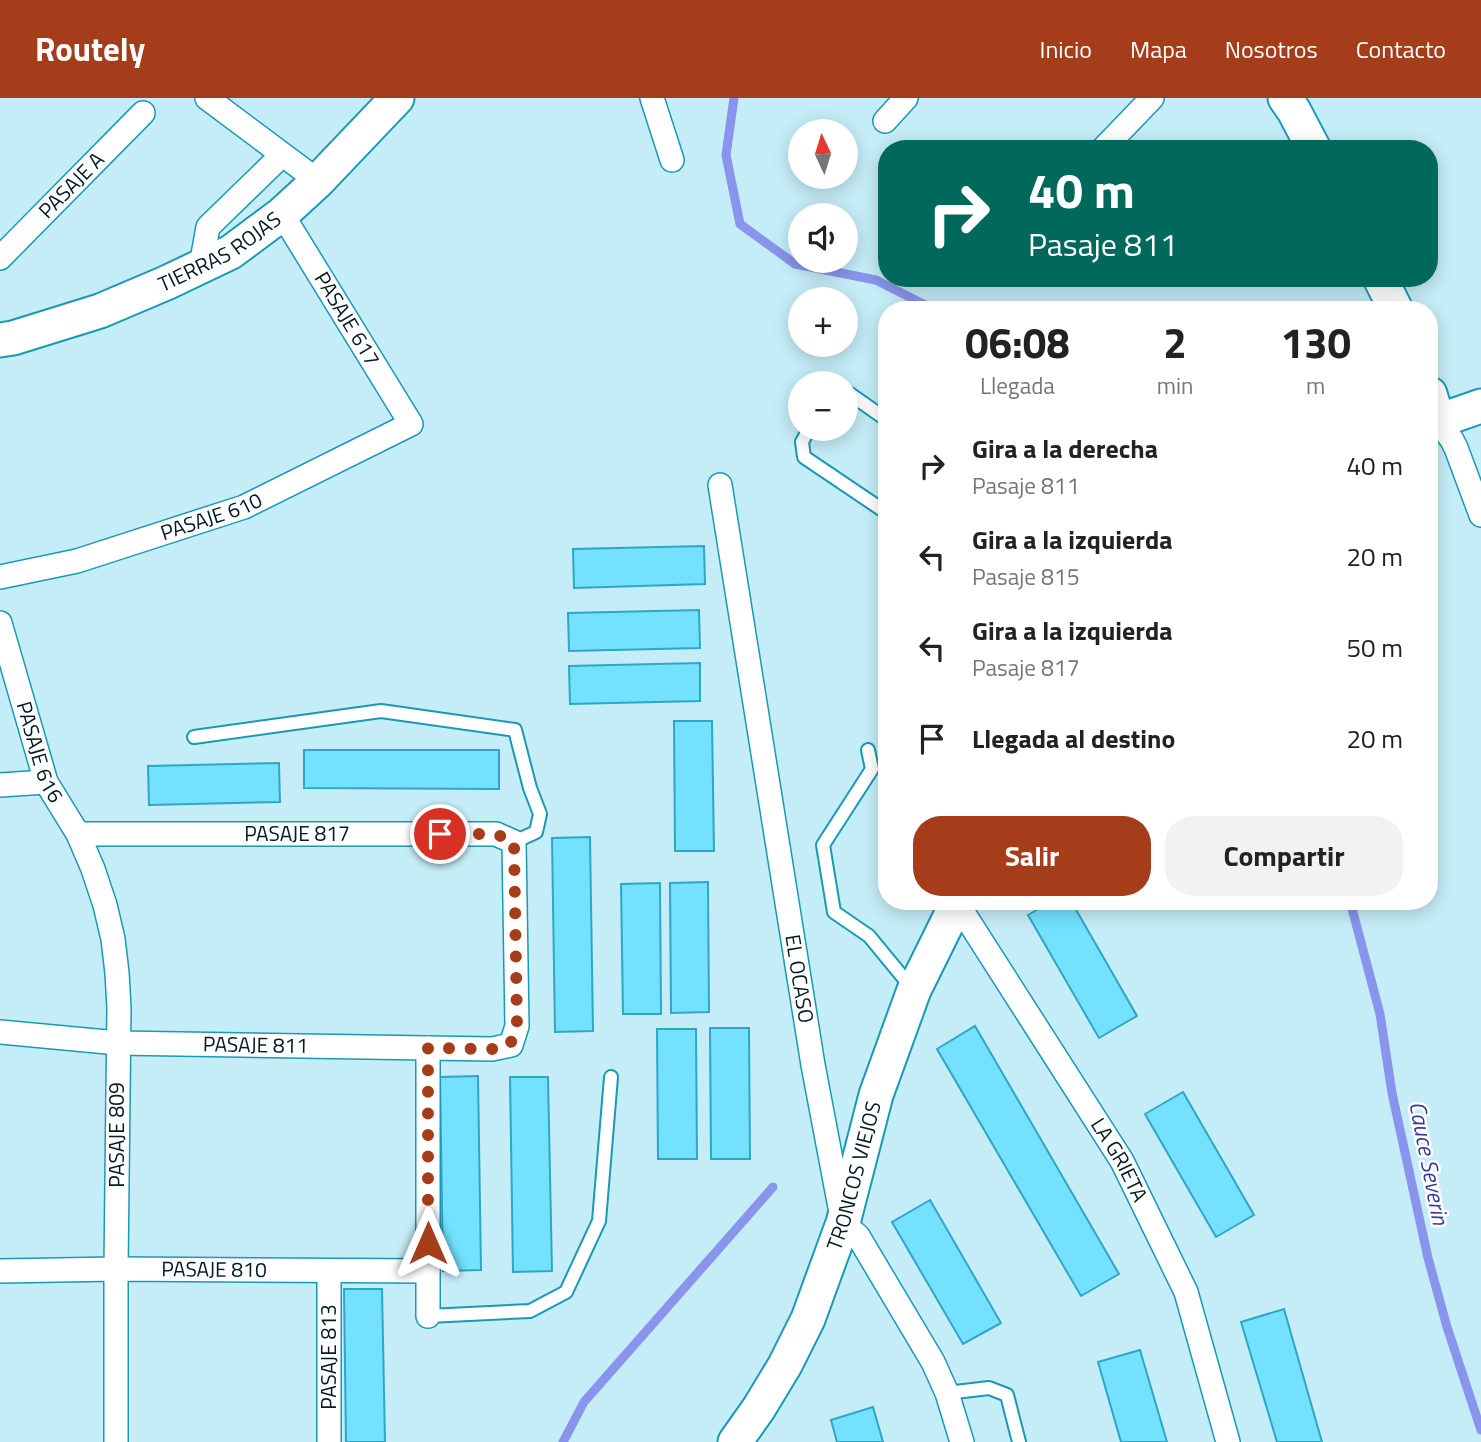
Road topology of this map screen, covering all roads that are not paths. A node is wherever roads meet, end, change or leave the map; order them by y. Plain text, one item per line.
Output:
1 (207, 98) edge
2 (240, 98) edge
3 (397, 98) edge
4 (652, 98) edge
5 (906, 98) edge
6 (1152, 98) edge
7 (1285, 98) edge
8 (143, 113) dead end
9 (885, 121) dead end
10 (243, 125) junction
11 (1111, 140) edge
12 (1309, 140) edge
13 (282, 155) junction
14 (671, 160) dead end
15 (318, 181) junction
16 (282, 214) junction
17 (0, 258) edge
18 (201, 266) junction
19 (4, 334) edge
20 (858, 400) edge
21 (1481, 406) edge
22 (1438, 412) edge
23 (878, 414) edge
24 (1438, 420) edge
25 (411, 424) joint
26 (803, 441) edge
27 (720, 485) dead end
28 (878, 507) edge
29 (1481, 515) edge
30 (0, 577) edge
31 (0, 623) edge
32 (194, 737) dead end
33 (868, 750) dead end
34 (46, 782) junction
35 (0, 785) edge
36 (78, 834) junction
37 (514, 842) junction
38 (954, 910) edge
39 (963, 910) edge
40 (914, 990) junction
41 (0, 1032) edge
42 (118, 1043) junction
43 (428, 1048) junction
44 (611, 1077) dead end
45 (843, 1223) junction
46 (116, 1269) junction
47 (0, 1271) edge
48 (330, 1271) junction
49 (428, 1271) junction
50 (428, 1316) joint
51 (947, 1393) junction
52 (116, 1442) edge
53 (329, 1442) edge
54 (735, 1442) edge
55 (962, 1442) edge
56 (1019, 1442) edge
57 (1228, 1442) edge

1 - 10 street
2 - 10 street
3 - 15 street, TIERRAS ROJAS
4 - 14 street
5 - 9 street
6 - 11 street
7 - 12 street
8 - 17 street, PASAJE A
10 - 13 street
13 - 15 street
13 - 18 street
15 - 16 street, TIERRAS ROJAS
16 - 18 street, TIERRAS ROJAS
16 - 25 street, PASAJE 617
18 - 19 street, TIERRAS ROJAS
20 - 23 lane
21 - 22 street
24 - 29 street
25 - 30 street, PASAJE 610
26 - 28 lane
27 - 45 street, EL OCASO
31 - 34 street, PASAJE 616
32 - 37 lane
33 - 40 lane
34 - 35 street
34 - 36 street, PASAJE 616
36 - 37 street, PASAJE 817
36 - 42 street, PASAJE 809
37 - 43 street, PASAJE 811
38 - 40 street, TRONCOS VIEJOS
39 - 57 street, LA GRIETA
40 - 45 street, TRONCOS VIEJOS
41 - 42 street, PASAJE 811
42 - 43 street, PASAJE 811
42 - 46 street, PASAJE 809
43 - 49 street
44 - 50 lane
45 - 51 street
45 - 54 street, TRONCOS VIEJOS
46 - 47 street, PASAJE 810
46 - 48 street, PASAJE 810
46 - 52 street, PASAJE 809
48 - 49 street, PASAJE 810
48 - 53 street, PASAJE 813
49 - 50 street
51 - 55 street
51 - 56 lane

